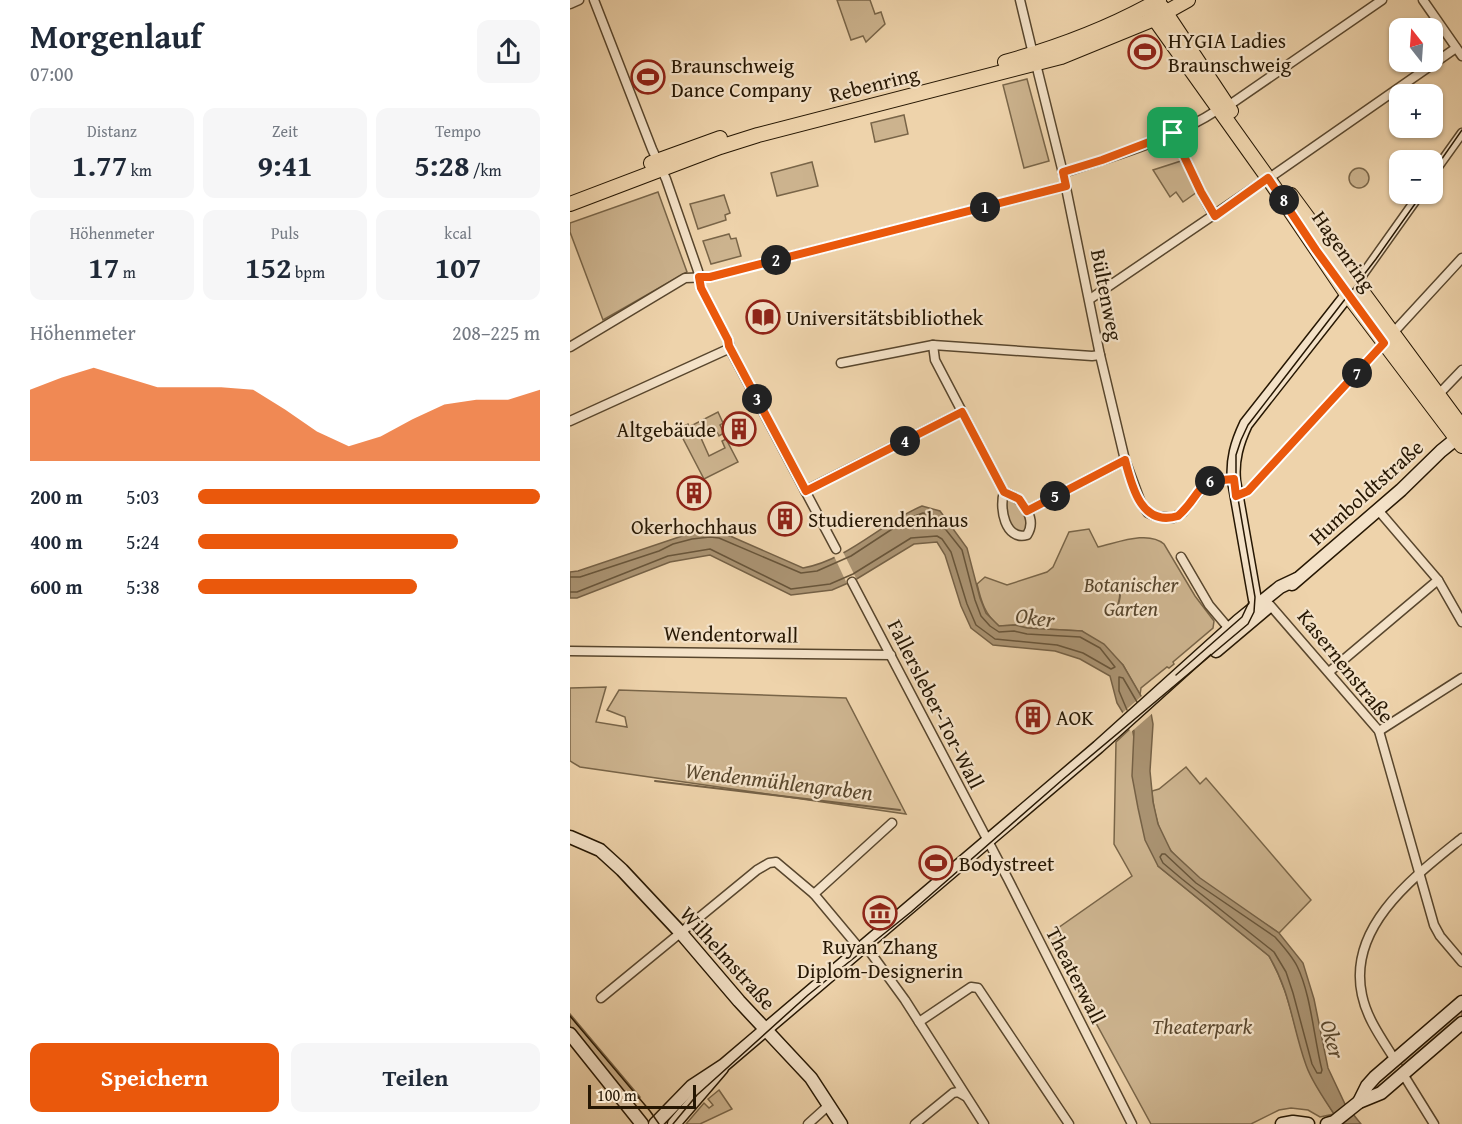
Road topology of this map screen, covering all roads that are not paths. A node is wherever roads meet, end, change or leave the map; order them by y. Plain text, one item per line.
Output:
1 (579, 0) edge
2 (594, 0) edge
3 (1020, 0) edge
4 (1188, 0) edge
5 (1382, 0) edge
6 (1423, 0) edge
7 (1152, 2) edge
8 (570, 4) edge
9 (1161, 16) junction
10 (1456, 48) junction
11 (1462, 56) edge
12 (1034, 59) junction
13 (1224, 107) junction
14 (1173, 133) junction
15 (1462, 133) edge
16 (1443, 160) edge
17 (660, 165) junction
18 (1063, 172) junction
19 (1272, 176) junction
20 (1066, 186) junction
21 (570, 194) edge
22 (570, 204) edge
23 (1413, 204) edge
24 (1215, 216) junction
25 (1462, 258) edge
26 (699, 277) junction
27 (1352, 289) junction
28 (1090, 300) junction
29 (1388, 339) junction
30 (933, 345) junction
31 (729, 346) junction
32 (570, 347) edge
33 (1101, 355) junction
34 (841, 363) dead end
35 (1462, 370) edge
36 (1438, 395) junction
37 (962, 412) junction
38 (570, 421) edge
39 (1461, 436) edge
40 (1125, 460) junction
41 (1234, 479) junction
42 (806, 491) junction
43 (1004, 492) junction
44 (1236, 496) junction
45 (1378, 510) junction
46 (1027, 511) junction
47 (836, 549) dead end
48 (1181, 557) dead end
49 (1438, 580) junction
50 (852, 582) dead end
51 (1262, 606) junction
52 (1462, 622) edge
53 (1232, 632) junction
54 (570, 651) edge
55 (891, 655) junction
56 (1329, 672) junction
57 (1462, 678) edge
58 (1379, 731) junction
59 (892, 823) dead end
60 (570, 837) edge
61 (1462, 838) edge
62 (987, 842) junction
63 (1420, 874) junction
64 (814, 894) junction
65 (681, 933) junction
66 (863, 947) junction
67 (1462, 962) edge
68 (602, 998) dead end
69 (1462, 1002) edge
70 (919, 1022) junction
71 (1462, 1023) edge
72 (766, 1029) junction
73 (571, 1038) edge
74 (1395, 1060) junction
75 (724, 1065) junction
76 (1403, 1074) junction
77 (970, 1100) junction
78 (1359, 1102) junction
79 (830, 1105) junction
80 (1332, 1123) edge
81 (642, 1124) edge
82 (655, 1124) edge
83 (674, 1124) edge
84 (808, 1124) edge
85 (841, 1124) edge
86 (915, 1124) edge
87 (984, 1124) edge
88 (1069, 1124) edge
89 (1132, 1124) edge
90 (1282, 1124) edge
91 (1308, 1124) edge
92 (1434, 1124) edge

1 - 8 street
2 - 17 street
3 - 12 street, Bültenweg
4 - 9 main road, Rebenring
5 - 13 street
6 - 10 street
7 - 9 main road, Hagenring
7 - 12 main road, Rebenring
9 - 12 main road, Rebenring
9 - 13 main road, Hagenring
10 - 11 street
10 - 19 street
12 - 17 main road, Rebenring
12 - 18 street, Bültenweg
13 - 14 street
13 - 19 main road, Hagenring
14 - 18 street
14 - 24 street
15 - 16 street
17 - 21 main road, Rebenring
17 - 22 main road, Rebenring
17 - 26 street
18 - 20 street, Bültenweg
19 - 24 street
19 - 27 main road, Hagenring
20 - 26 street
20 - 28 street, Bültenweg
23 - 27 street
24 - 28 street
25 - 29 street
26 - 31 street
26 - 32 street
27 - 29 main road, Hagenring
27 - 41 main road
28 - 33 street, Bültenweg
29 - 36 main road, Hagenring
29 - 39 main road, Hagenring
29 - 44 street
30 - 33 street
30 - 34 street
30 - 37 street
31 - 38 street
31 - 42 street
33 - 40 street, Bültenweg
35 - 36 street
36 - 39 main road, Hagenring
37 - 42 street
37 - 43 street
39 - 45 main road, Humboldtstraße
40 - 41 street, Bültenweg
40 - 46 street
41 - 44 main road
42 - 47 street
43 - 46 street
43 - 46 street
44 - 51 main road
45 - 49 street
45 - 51 main road, Humboldtstraße
48 - 53 street
49 - 52 street
49 - 56 street
50 - 55 street, Fallersleber-Tor-Wall
51 - 53 main road, Humboldtstraße
51 - 56 street, Kasernenstraße
53 - 62 main road, Humboldtstraße
54 - 55 street, Wendentorwall
55 - 62 street, Fallersleber-Tor-Wall
56 - 58 street, Kasernenstraße
57 - 58 street
58 - 63 street, Kasernenstraße
59 - 64 street
60 - 65 main road, Wilhelmstraße
61 - 63 street
62 - 66 main road, Humboldtstraße
62 - 89 street, Theaterwall
63 - 67 street, Kasernenstraße
63 - 74 street
64 - 65 street
64 - 66 street
65 - 68 street
65 - 72 main road, Wilhelmstraße
66 - 70 street
66 - 72 main road, Humboldtstraße
69 - 74 main road
70 - 77 street
70 - 88 street
71 - 76 main road
72 - 75 main road, Humboldtstraße
72 - 79 main road, Wilhelmstraße
73 - 81 main road
74 - 76 main road
74 - 78 main road
75 - 82 main road
75 - 83 main road
76 - 78 main road
76 - 92 street
77 - 86 street
77 - 87 street
78 - 80 main road
79 - 84 street
79 - 85 main road, Wilhelmstraße
90 - 91 main road

